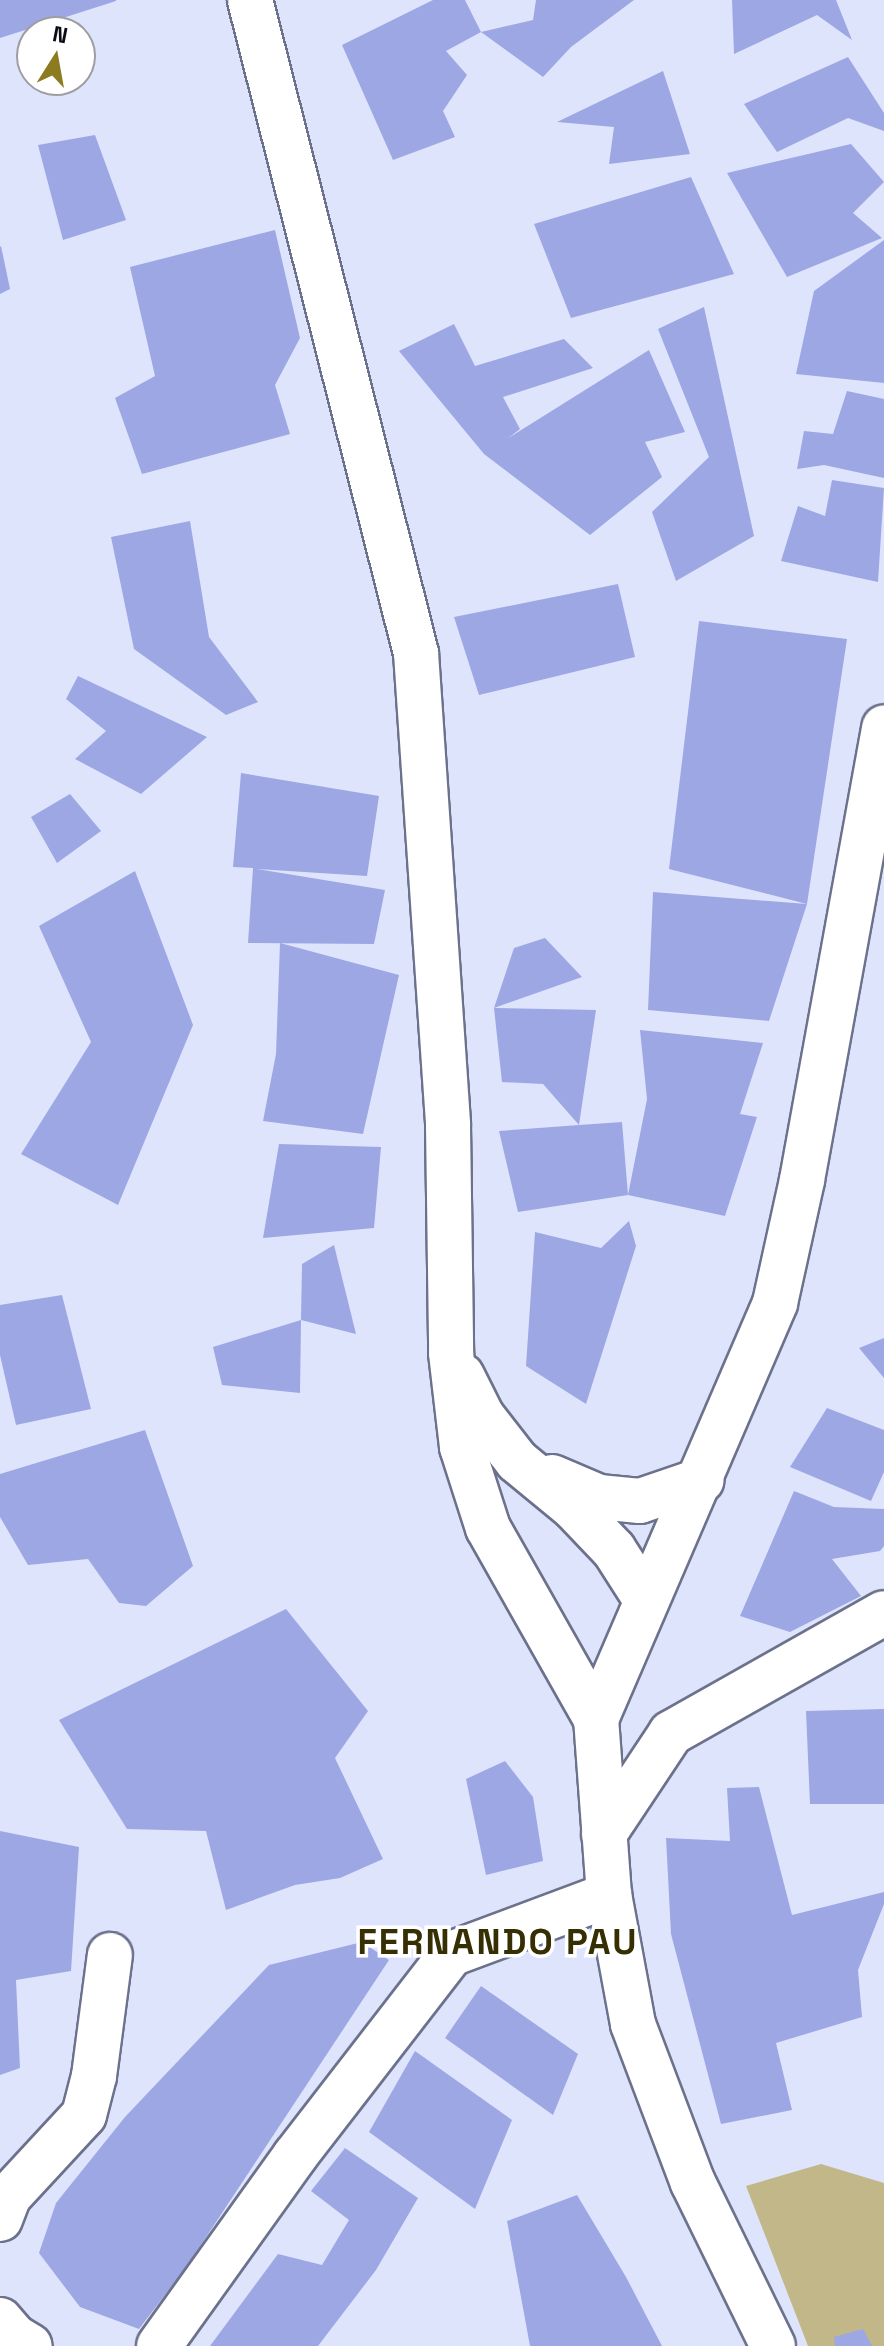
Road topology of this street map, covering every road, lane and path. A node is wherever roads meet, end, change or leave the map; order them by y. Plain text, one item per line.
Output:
1 (250, 0) edge
2 (884, 727) edge
3 (451, 1353) junction
4 (517, 1461) junction
5 (702, 1480) junction
6 (646, 1600) junction
7 (884, 1613) edge
8 (596, 1719) junction
9 (604, 1834) junction
10 (609, 1895) junction
11 (110, 1955) dead end
12 (0, 2219) edge
13 (0, 2320) edge
14 (30, 2346) edge
15 (159, 2346) edge
16 (773, 2346) edge

1 - 3 street
2 - 5 street
3 - 4 street
3 - 8 street
4 - 5 street
4 - 6 street
5 - 6 street
6 - 8 street
7 - 9 street
8 - 9 street
9 - 10 street
10 - 15 street
10 - 16 street
11 - 12 street
13 - 14 street

